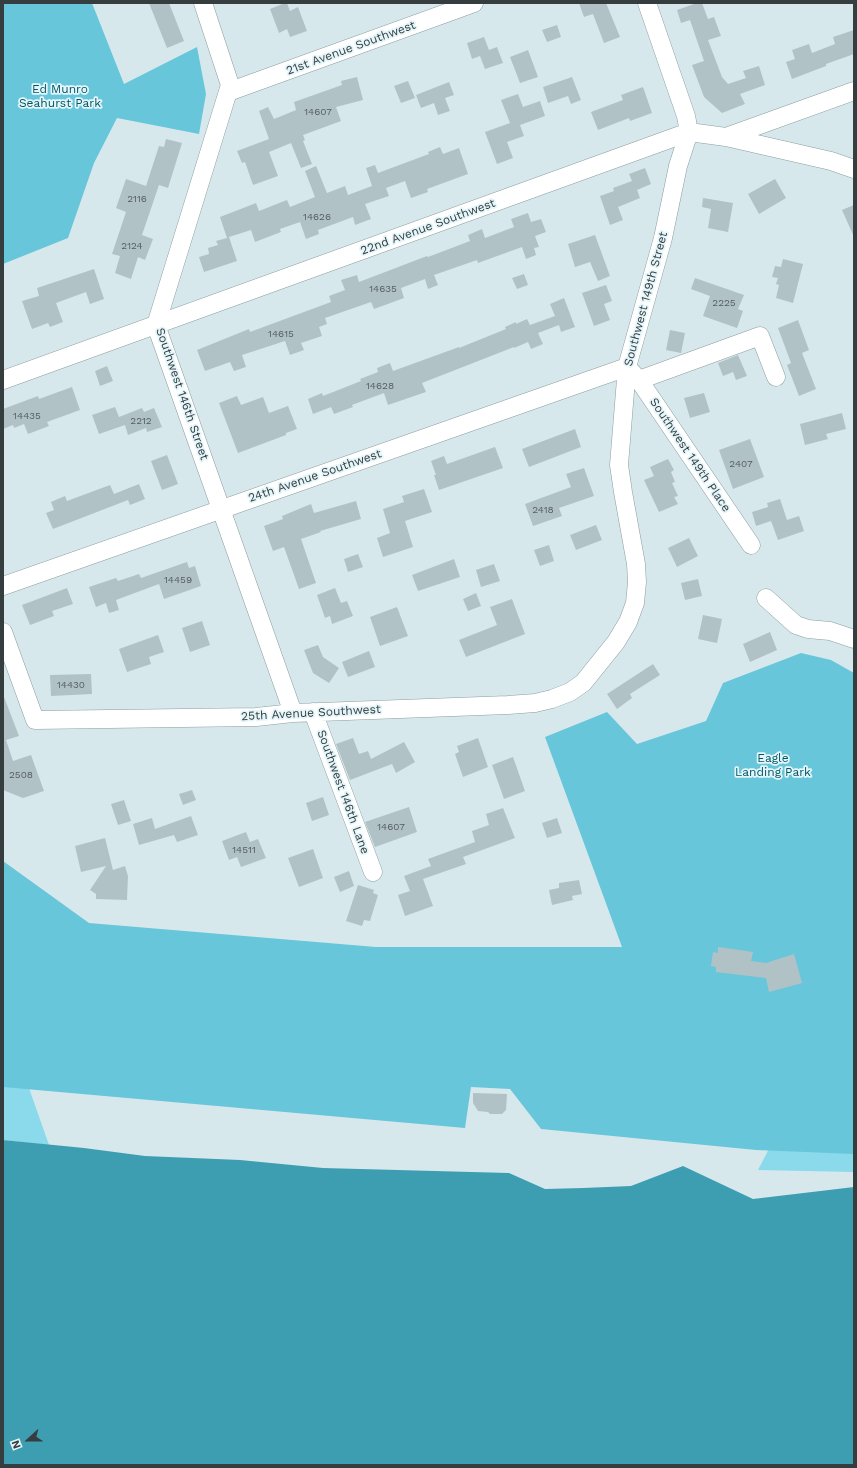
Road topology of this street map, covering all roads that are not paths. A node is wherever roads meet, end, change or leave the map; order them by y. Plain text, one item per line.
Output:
1 (203, 3) edge
2 (474, 3) edge
3 (647, 3) edge
4 (854, 91) edge
5 (228, 92) junction
6 (689, 132) junction
7 (726, 137) junction
8 (854, 169) edge
9 (156, 325) junction
10 (627, 367) junction
11 (776, 377) dead end
12 (3, 380) edge
13 (639, 380) junction
14 (221, 508) junction
15 (751, 545) dead end
16 (3, 586) edge
17 (766, 598) dead end
18 (3, 632) edge
19 (854, 639) edge
20 (584, 683) joint
21 (313, 712) junction
22 (293, 713) junction
23 (373, 872) dead end

1 - 5 street, Southwest 146th Street
2 - 5 street, 21st Avenue Southwest
3 - 6 street
4 - 7 street, 22nd Avenue Southwest
5 - 9 street, Southwest 146th Street
6 - 7 street, 22nd Avenue Southwest
6 - 9 street, 22nd Avenue Southwest
6 - 10 street, Southwest 149th Street
7 - 8 street
9 - 12 street, 22nd Avenue Southwest
9 - 14 street, Southwest 146th Street
10 - 13 street, Southwest 149th Place
10 - 14 street, 24th Avenue Southwest
10 - 20 street, Southwest 149th Street
11 - 13 street
13 - 15 street, Southwest 149th Place
14 - 16 street, 24th Avenue Southwest
14 - 22 street, Southwest 146th Street
17 - 19 street
18 - 22 street, 25th Avenue Southwest
20 - 21 street, 25th Avenue Southwest
21 - 22 street, 25th Avenue Southwest
21 - 23 street, Southwest 146th Lane

